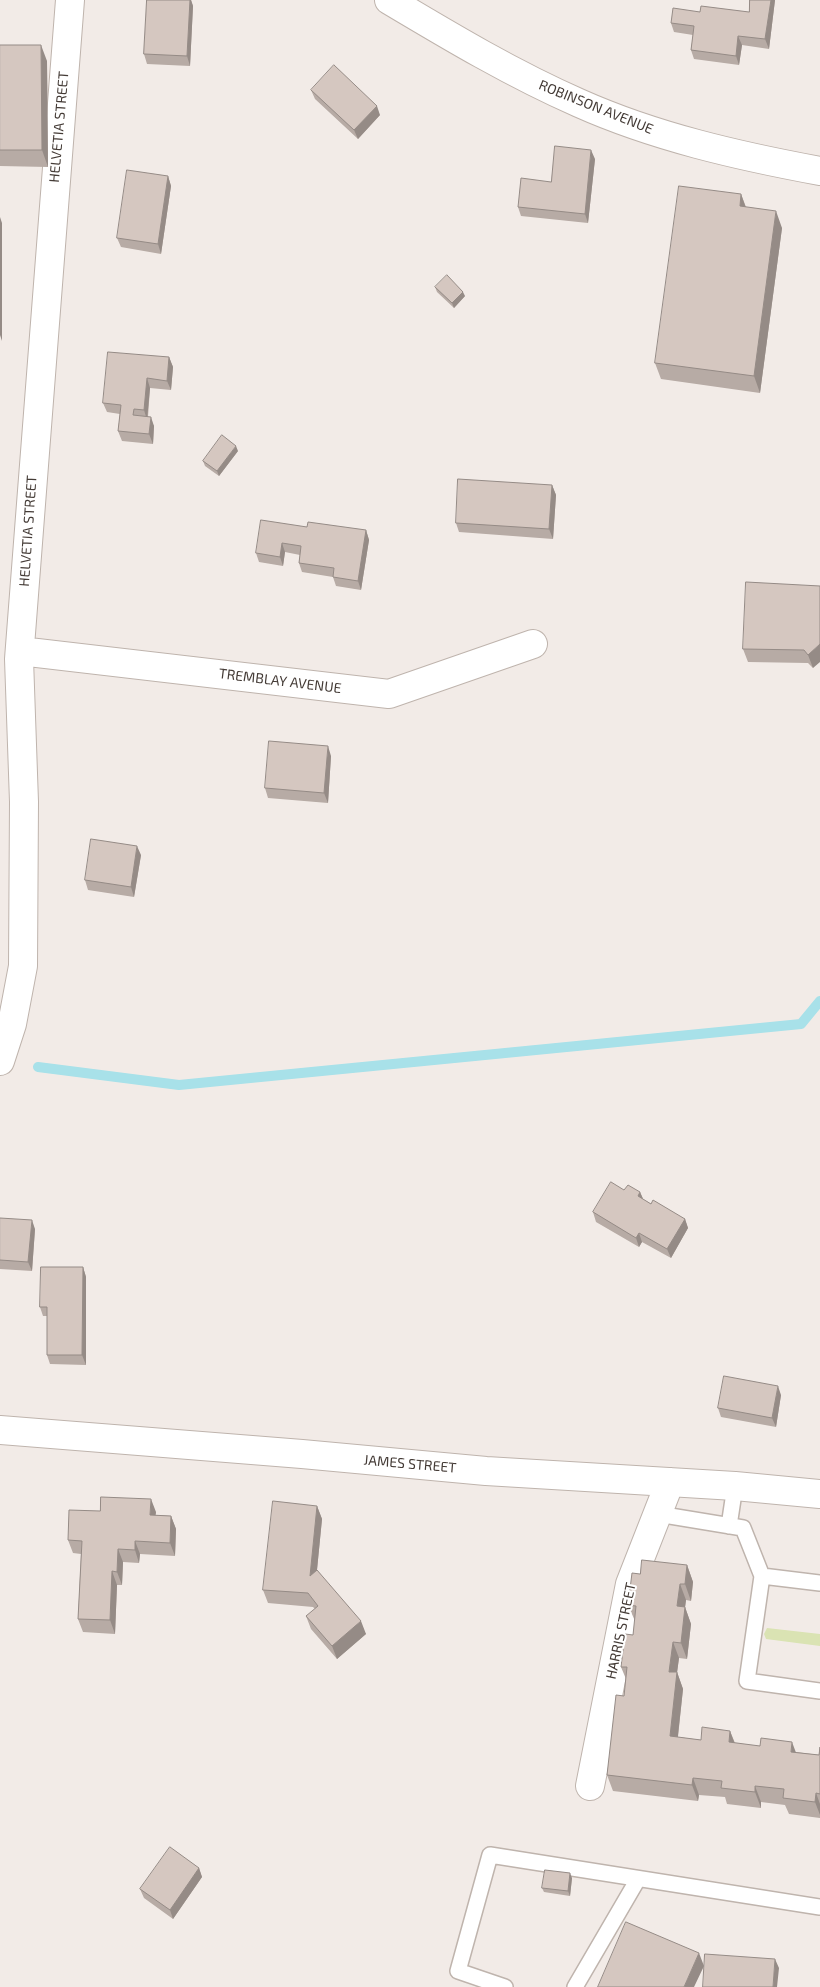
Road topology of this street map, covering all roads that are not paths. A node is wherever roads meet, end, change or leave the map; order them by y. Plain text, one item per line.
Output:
1 (70, 0) edge
2 (389, 0) edge
3 (820, 171) edge
4 (533, 644) dead end
5 (20, 651) junction
6 (2, 1052) edge
7 (0, 1430) edge
8 (670, 1482) junction
9 (735, 1486) junction
10 (820, 1494) edge
11 (658, 1514) junction
12 (729, 1526) junction
13 (762, 1576) junction
14 (820, 1583) edge
15 (820, 1691) edge
16 (590, 1786) dead end
17 (638, 1879) junction
18 (820, 1907) edge
19 (505, 1987) edge
20 (575, 1987) edge

1 - 5 street, HELVETIA STREET
2 - 3 street, ROBINSON AVENUE
4 - 5 street, TREMBLAY AVENUE
5 - 6 street, HELVETIA STREET
7 - 8 street, JAMES STREET
8 - 9 street, JAMES STREET
8 - 11 street, HARRIS STREET
9 - 10 street, JAMES STREET
9 - 12 lane
11 - 12 lane
11 - 16 street, HARRIS STREET
12 - 13 lane
13 - 14 lane
13 - 15 lane
17 - 18 lane
17 - 19 lane
17 - 20 lane

